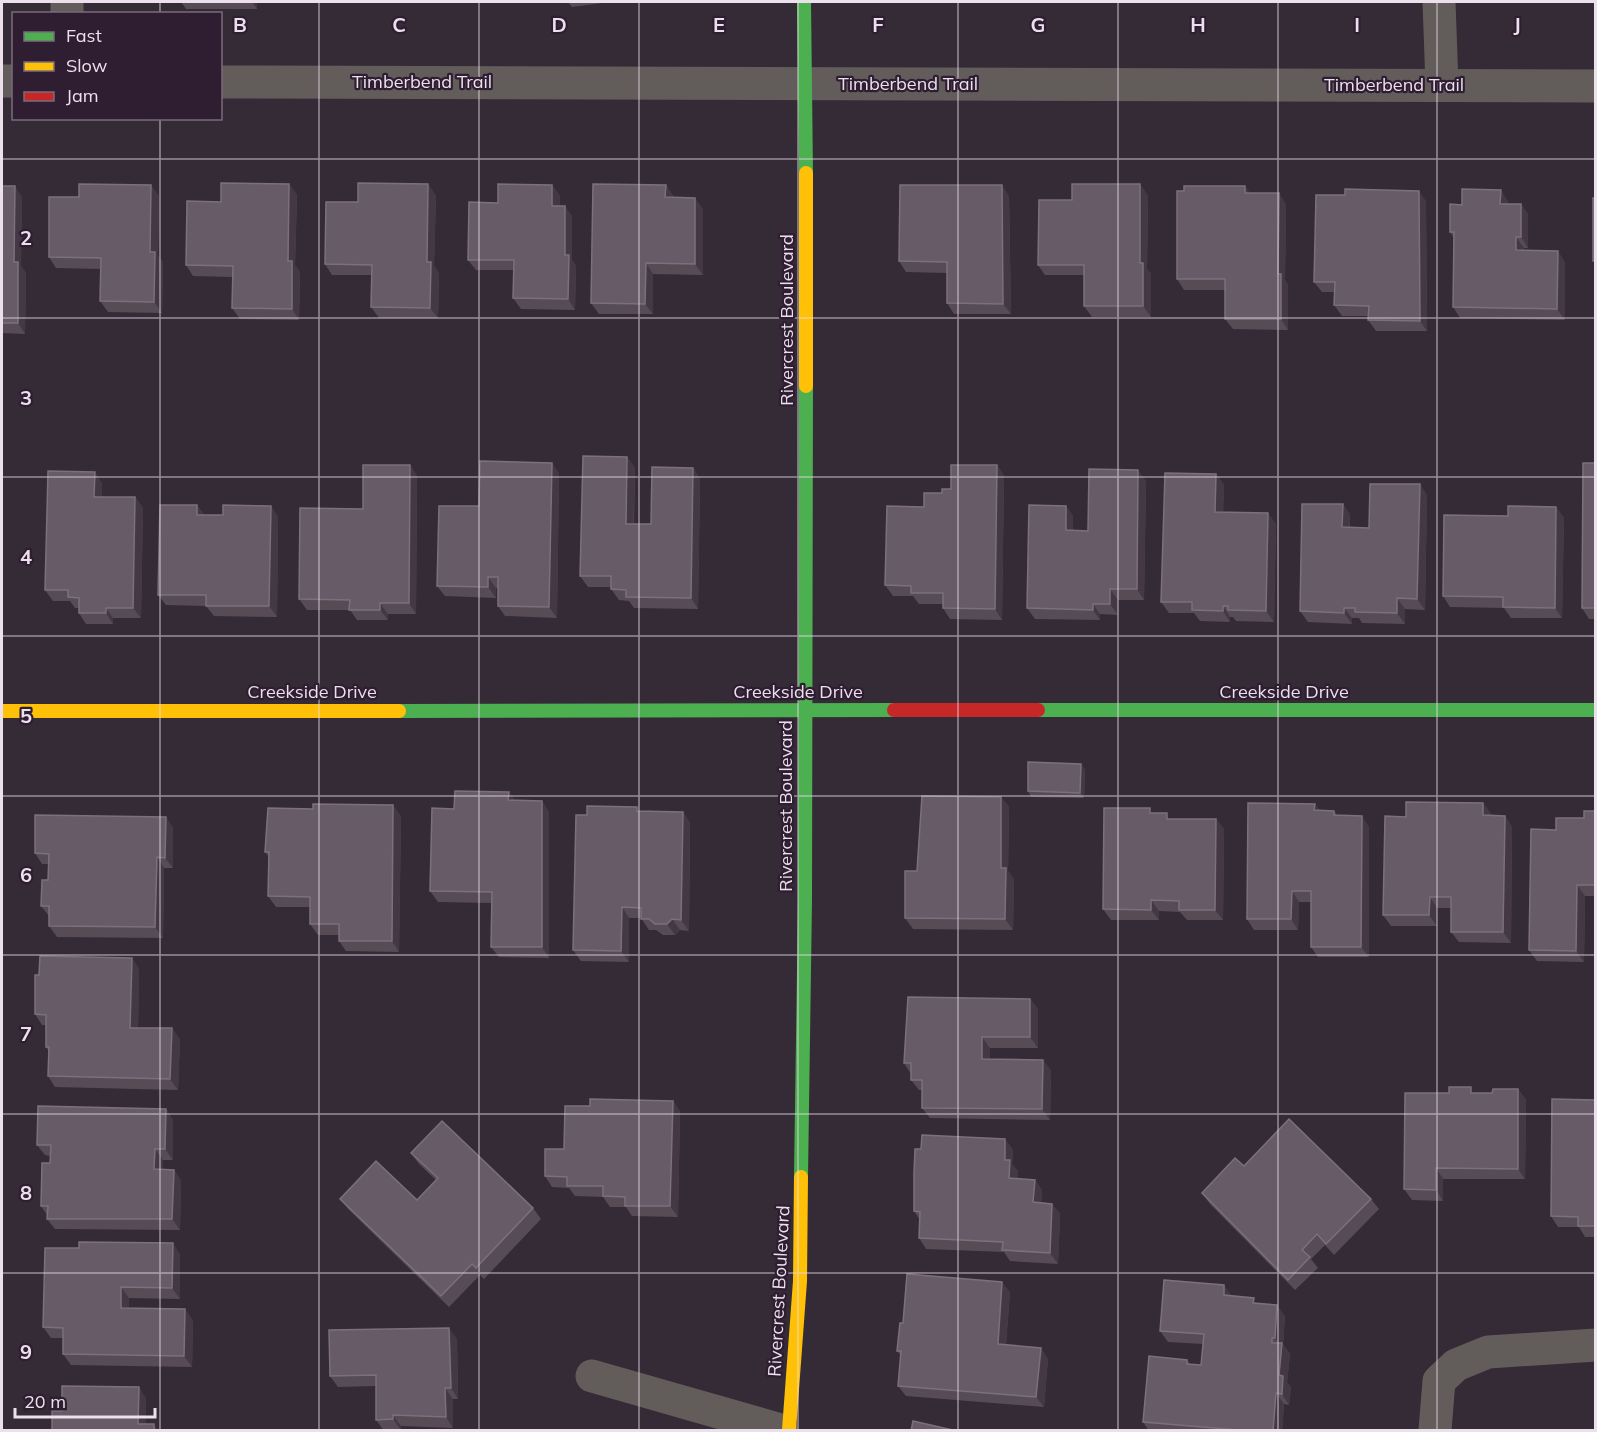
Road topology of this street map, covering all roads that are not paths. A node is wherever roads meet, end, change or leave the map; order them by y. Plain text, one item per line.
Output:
1 (804, 2) edge
2 (1439, 2) edge
3 (222, 82) edge
4 (806, 83) junction
5 (1442, 85) junction
6 (1596, 86) edge
7 (804, 710) junction
8 (1596, 710) edge
9 (2, 711) edge
10 (1596, 1345) edge
11 (592, 1376) dead end
12 (782, 1431) edge
13 (789, 1431) edge
14 (1436, 1431) edge

1 - 4 street, Rivercrest Boulevard
2 - 5 street
3 - 4 street, Timberbend Trail
4 - 5 street, Timberbend Trail
4 - 7 street, Rivercrest Boulevard
5 - 6 street, Timberbend Trail
7 - 8 street, Creekside Drive
7 - 9 street, Creekside Drive
7 - 13 street, Rivercrest Boulevard
10 - 14 street
11 - 12 street

